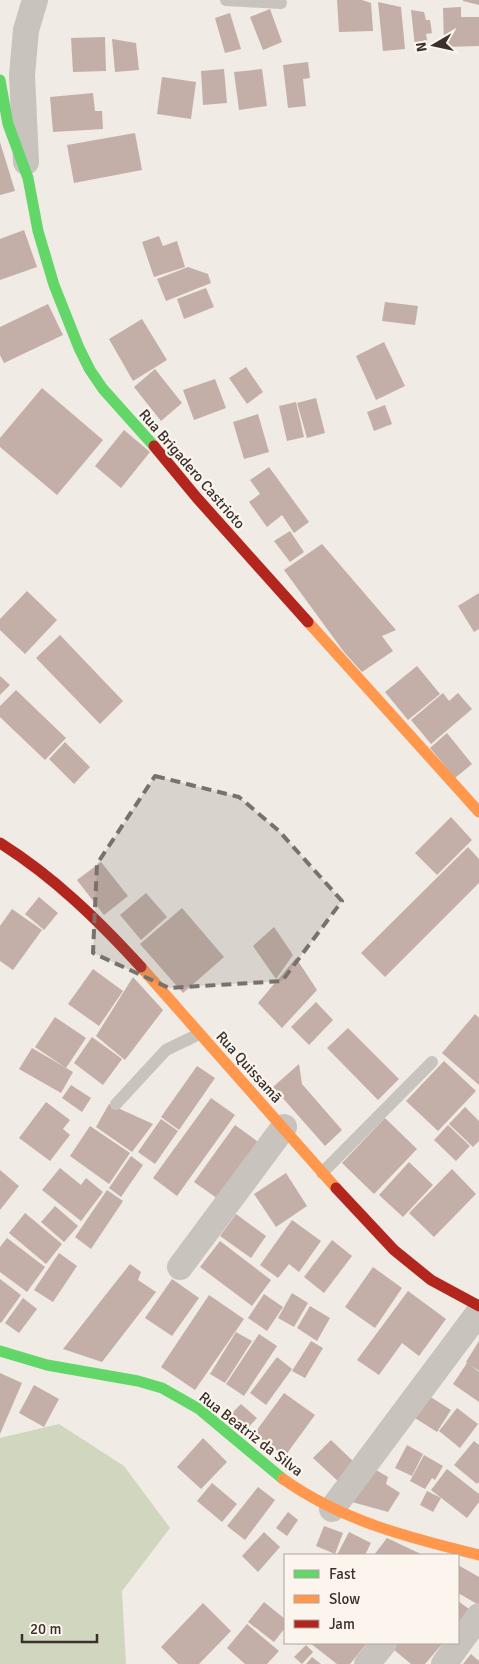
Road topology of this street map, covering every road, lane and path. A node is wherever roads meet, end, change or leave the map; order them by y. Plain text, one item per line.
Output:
1 (35, 0) edge
2 (226, 0) edge
3 (281, 2) dead end
4 (0, 80) edge
5 (28, 178) junction
6 (479, 812) edge
7 (0, 843) edge
8 (199, 1034) junction
9 (432, 1062) dead end
10 (116, 1104) dead end
11 (284, 1127) junction
12 (322, 1173) junction
13 (180, 1267) dead end
14 (479, 1306) edge
15 (479, 1312) edge
16 (0, 1350) edge
17 (332, 1509) junction
18 (463, 1553) edge
19 (479, 1616) edge
20 (459, 1643) edge
21 (383, 1644) edge
22 (459, 1644) edge
23 (367, 1664) edge
24 (444, 1664) edge

1 - 5 street
2 - 3 lane
4 - 5 street, Rua Brigadero Castrioto
5 - 6 street, Rua Brigadero Castrioto
7 - 8 street, Rua Quissamã
8 - 10 lane
8 - 11 street, Rua Quissamã
9 - 12 lane
11 - 12 street, Rua Quissamã
11 - 13 street
12 - 14 street, Rua Quissamã
15 - 17 street
16 - 17 street, Rua Beatriz da Silva
17 - 18 street, Rua Beatriz da Silva
19 - 20 street
21 - 23 street
22 - 24 street

